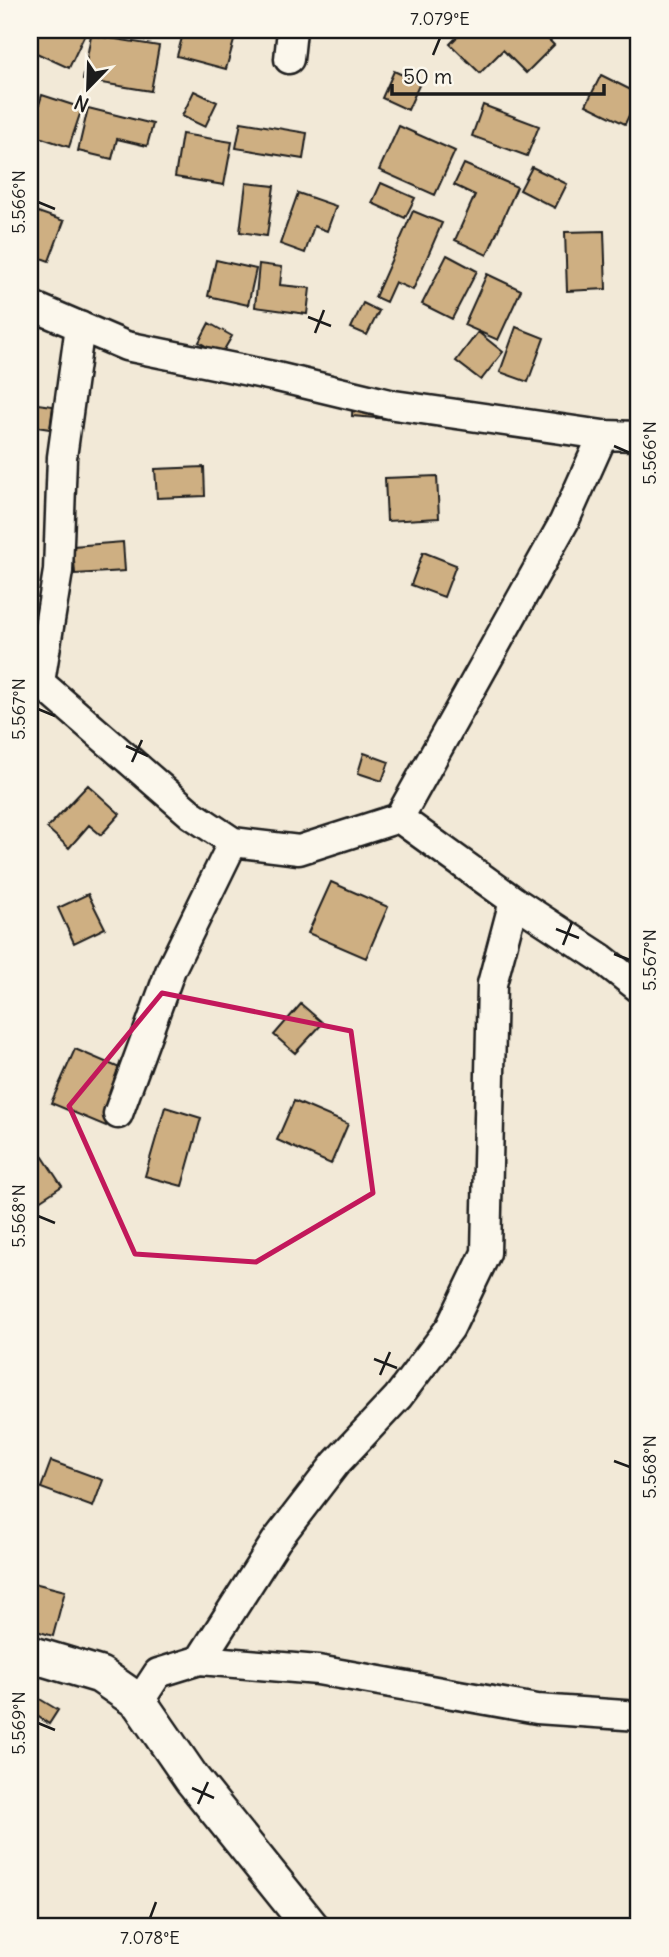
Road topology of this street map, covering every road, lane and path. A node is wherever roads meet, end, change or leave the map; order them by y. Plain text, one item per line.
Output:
1 (292, 30) edge
2 (289, 59) dead end
3 (30, 305) edge
4 (80, 326) junction
5 (603, 435) junction
6 (639, 436) edge
7 (35, 678) edge
8 (399, 818) junction
9 (233, 842) junction
10 (514, 901) junction
11 (639, 988) edge
12 (118, 1114) dead end
13 (30, 1654) edge
14 (200, 1660) junction
15 (139, 1702) junction
16 (639, 1716) edge
17 (311, 1927) edge

1 - 2 street
3 - 4 street
4 - 5 street
4 - 7 street
5 - 6 street
5 - 8 street
7 - 9 street
8 - 9 street
8 - 10 street
9 - 12 street
10 - 11 street
10 - 14 street
13 - 15 street
14 - 15 street
14 - 16 street
15 - 17 street

